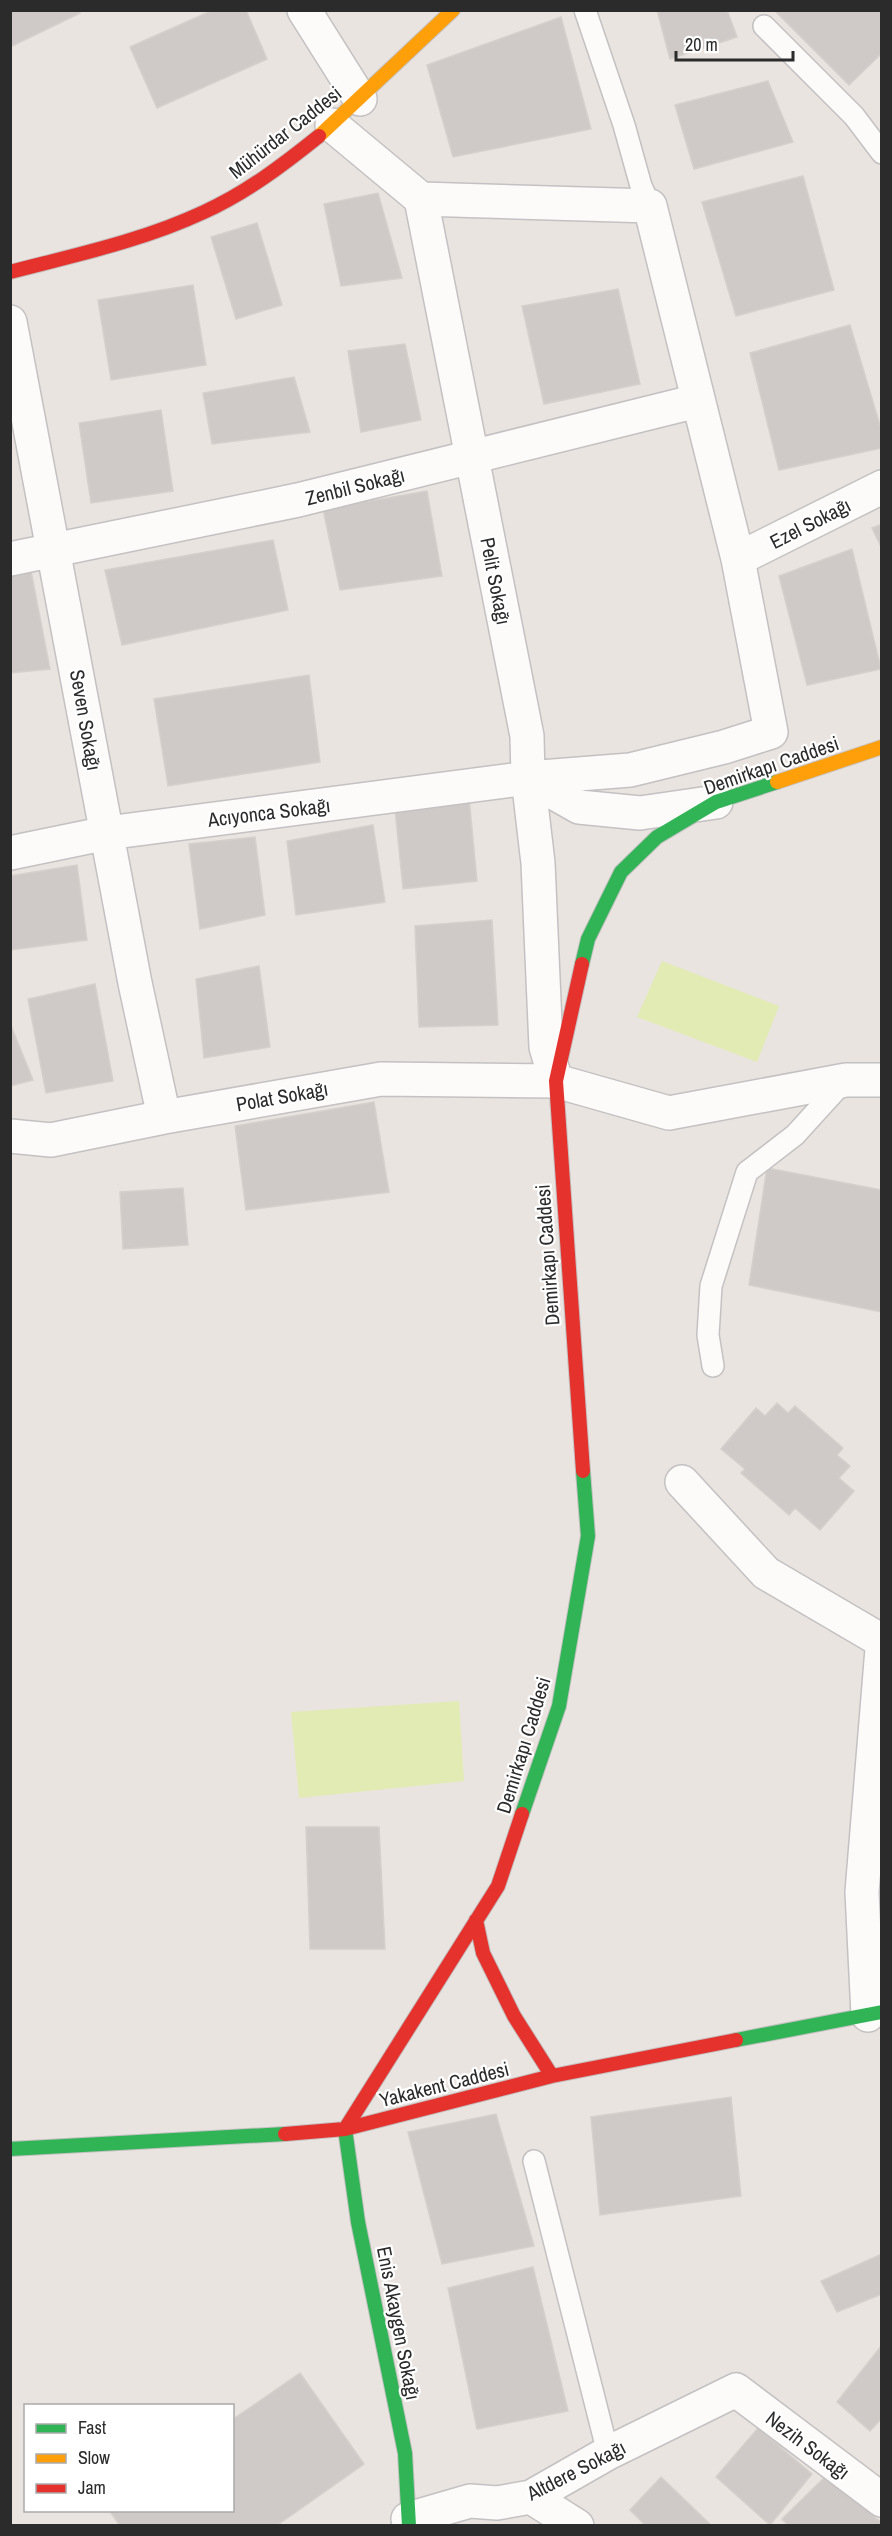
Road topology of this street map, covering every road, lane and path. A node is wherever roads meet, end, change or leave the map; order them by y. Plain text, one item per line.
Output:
1 (304, 10) edge
2 (453, 10) edge
3 (585, 10) edge
4 (764, 26) dead end
5 (360, 99) junction
6 (332, 125) junction
7 (882, 153) edge
8 (420, 198) junction
9 (650, 206) junction
10 (10, 272) edge
11 (10, 322) edge
12 (697, 401) junction
13 (472, 456) junction
14 (882, 487) edge
15 (55, 551) junction
16 (10, 559) edge
17 (738, 559) junction
18 (882, 747) edge
19 (528, 778) junction
20 (716, 802) junction
21 (107, 833) junction
22 (10, 853) edge
23 (846, 1080) junction
24 (882, 1080) edge
25 (556, 1081) junction
26 (164, 1117) junction
27 (10, 1136) edge
28 (713, 1366) dead end
29 (682, 1482) dead end
30 (882, 1641) edge
31 (882, 1649) edge
32 (879, 1714) edge
33 (476, 1920) junction
34 (875, 2014) edge
35 (552, 2076) junction
36 (345, 2129) junction
37 (10, 2149) edge
38 (534, 2162) dead end
39 (736, 2390) joint
40 (608, 2454) junction
41 (531, 2497) junction
42 (882, 2500) edge
43 (409, 2522) edge
44 (577, 2526) edge

1 - 5 street
2 - 5 street, Mühürdar Caddesi
3 - 9 lane
4 - 7 lane
5 - 6 street, Mühürdar Caddesi
6 - 8 street
6 - 10 street, Mühürdar Caddesi
8 - 9 street
8 - 13 street, Pelit Sokağı
9 - 12 street
11 - 15 street, Seven Sokağı
12 - 13 street, Zenbil Sokağı
12 - 17 street
13 - 15 street, Zenbil Sokağı
13 - 19 street, Pelit Sokağı
14 - 17 street, Ezel Sokağı
15 - 16 street, Zenbil Sokağı
15 - 21 street, Seven Sokağı
17 - 19 street, Acıyonca Sokağı
18 - 20 street, Demirkapı Caddesi
19 - 20 street
19 - 21 street, Acıyonca Sokağı
19 - 25 street, Pelit Sokağı
20 - 25 street, Demirkapı Caddesi
21 - 22 street, Acıyonca Sokağı
21 - 26 street, Seven Sokağı
23 - 24 street, Polat Sokağı
23 - 25 street, Polat Sokağı
23 - 28 lane
25 - 26 street, Polat Sokağı
25 - 33 street, Demirkapı Caddesi
26 - 27 street, Polat Sokağı
29 - 30 street
31 - 32 street
32 - 34 street
33 - 35 street
33 - 36 street, Demirkapı Caddesi
34 - 35 street, Yakakent Caddesi
35 - 36 street, Yakakent Caddesi
36 - 37 street, Yakakent Caddesi
36 - 43 street, Enis Akaygen Sokağı
38 - 40 lane
39 - 40 street, Altdere Sokağı
39 - 42 street, Nezih Sokağı
40 - 41 street, Altdere Sokağı
41 - 43 street, Altdere Sokağı
41 - 44 street

